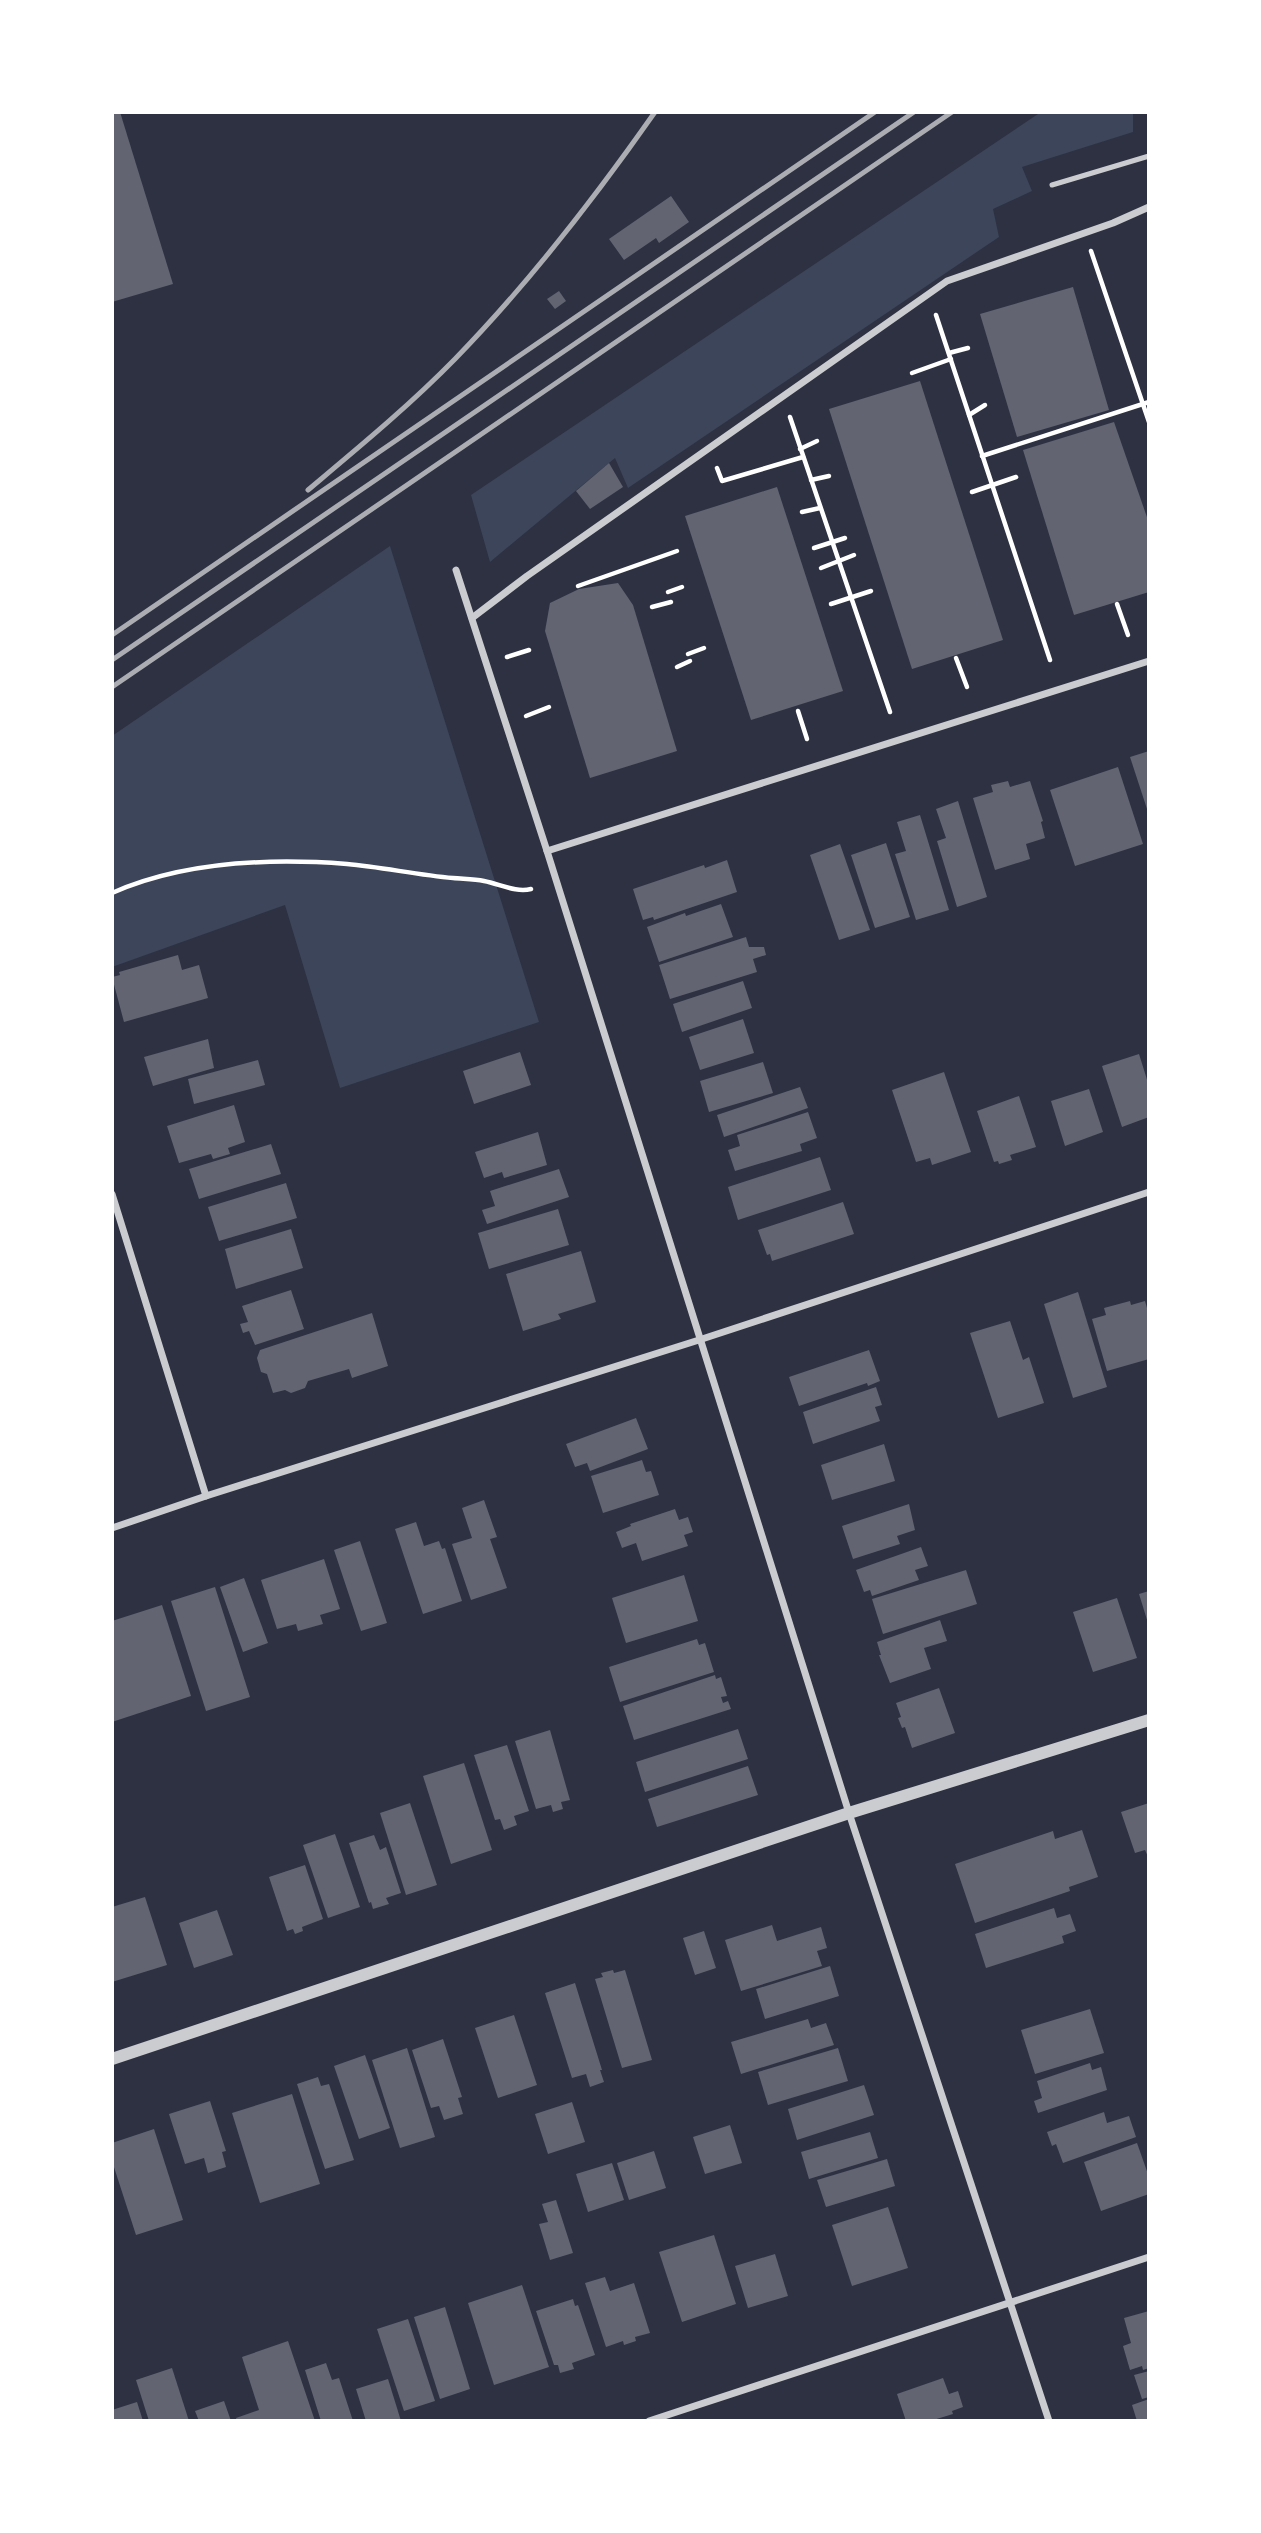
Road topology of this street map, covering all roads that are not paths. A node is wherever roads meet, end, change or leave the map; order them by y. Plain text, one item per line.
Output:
1 (1149, 156) edge
2 (1052, 185) dead end
3 (1149, 207) edge
4 (456, 570) dead end
5 (472, 618) junction
6 (1149, 661) edge
7 (547, 851) junction
8 (1149, 1192) edge
9 (112, 1194) edge
10 (699, 1340) junction
11 (206, 1496) junction
12 (112, 1528) edge
13 (1149, 1720) edge
14 (849, 1813) junction
15 (112, 2059) edge
16 (1149, 2256) edge
17 (1010, 2301) junction
18 (649, 2421) edge
19 (1049, 2421) edge

1 - 2 lane
3 - 5 street
4 - 5 street
5 - 7 street
6 - 7 street
7 - 10 street
8 - 10 street
9 - 11 street
10 - 11 street
10 - 14 street
11 - 12 street
13 - 14 street
14 - 15 street
14 - 17 street
16 - 17 street
17 - 18 street
17 - 19 street

